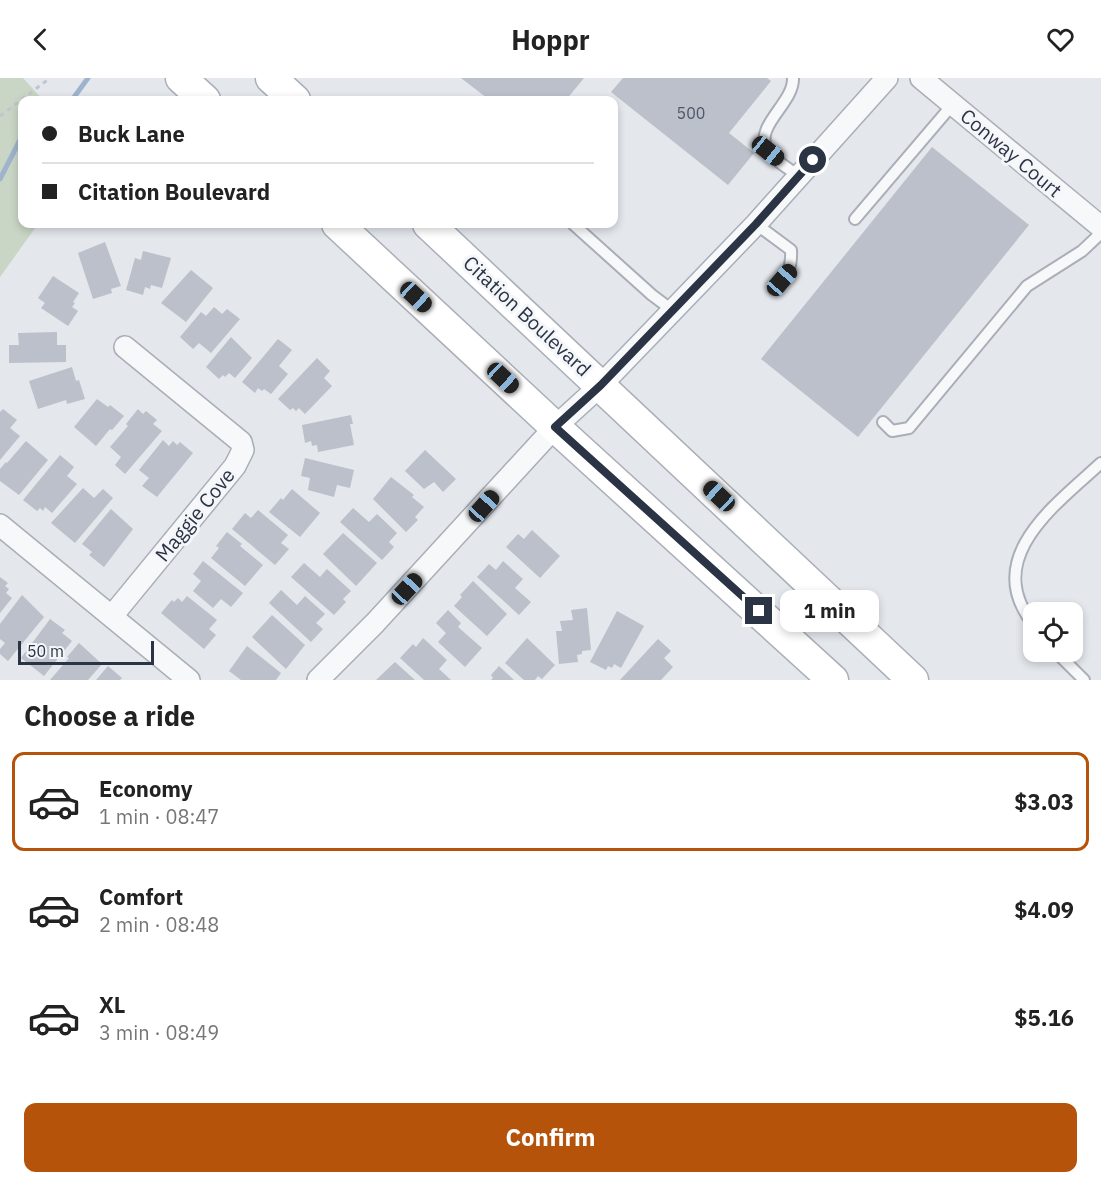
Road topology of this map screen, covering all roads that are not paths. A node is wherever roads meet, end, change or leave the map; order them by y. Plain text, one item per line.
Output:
1 (181, 78) edge
2 (271, 78) edge
3 (793, 78) edge
4 (921, 78) edge
5 (884, 79) edge
6 (201, 96) edge
7 (291, 96) edge
8 (953, 104) junction
9 (799, 176) junction
10 (855, 219) dead end
11 (756, 224) junction
12 (1101, 227) edge
13 (341, 228) edge
14 (432, 228) edge
15 (577, 228) edge
16 (1101, 233) edge
17 (774, 289) dead end
18 (672, 310) junction
19 (125, 347) dead end
20 (601, 385) junction
21 (883, 422) dead end
22 (555, 427) junction
23 (1101, 463) edge
24 (0, 525) edge
25 (1023, 609) edge
26 (112, 616) junction
27 (1065, 662) edge
28 (189, 680) edge
29 (318, 680) edge
30 (833, 680) edge
31 (913, 680) edge
32 (1084, 680) edge

1 - 6 main road
2 - 7 main road
3 - 9 lane
4 - 8 street, Conway Court
5 - 9 street
8 - 10 lane
8 - 12 street, Conway Court
9 - 11 street
11 - 17 lane
11 - 18 street
13 - 22 main road
14 - 20 main road, Citation Boulevard
15 - 18 lane
16 - 21 lane
18 - 20 street
19 - 26 street, Maggie Cove
20 - 22 street
20 - 31 main road, Citation Boulevard
22 - 29 street
22 - 30 main road
23 - 25 lane
24 - 26 street
26 - 28 street
27 - 32 lane

